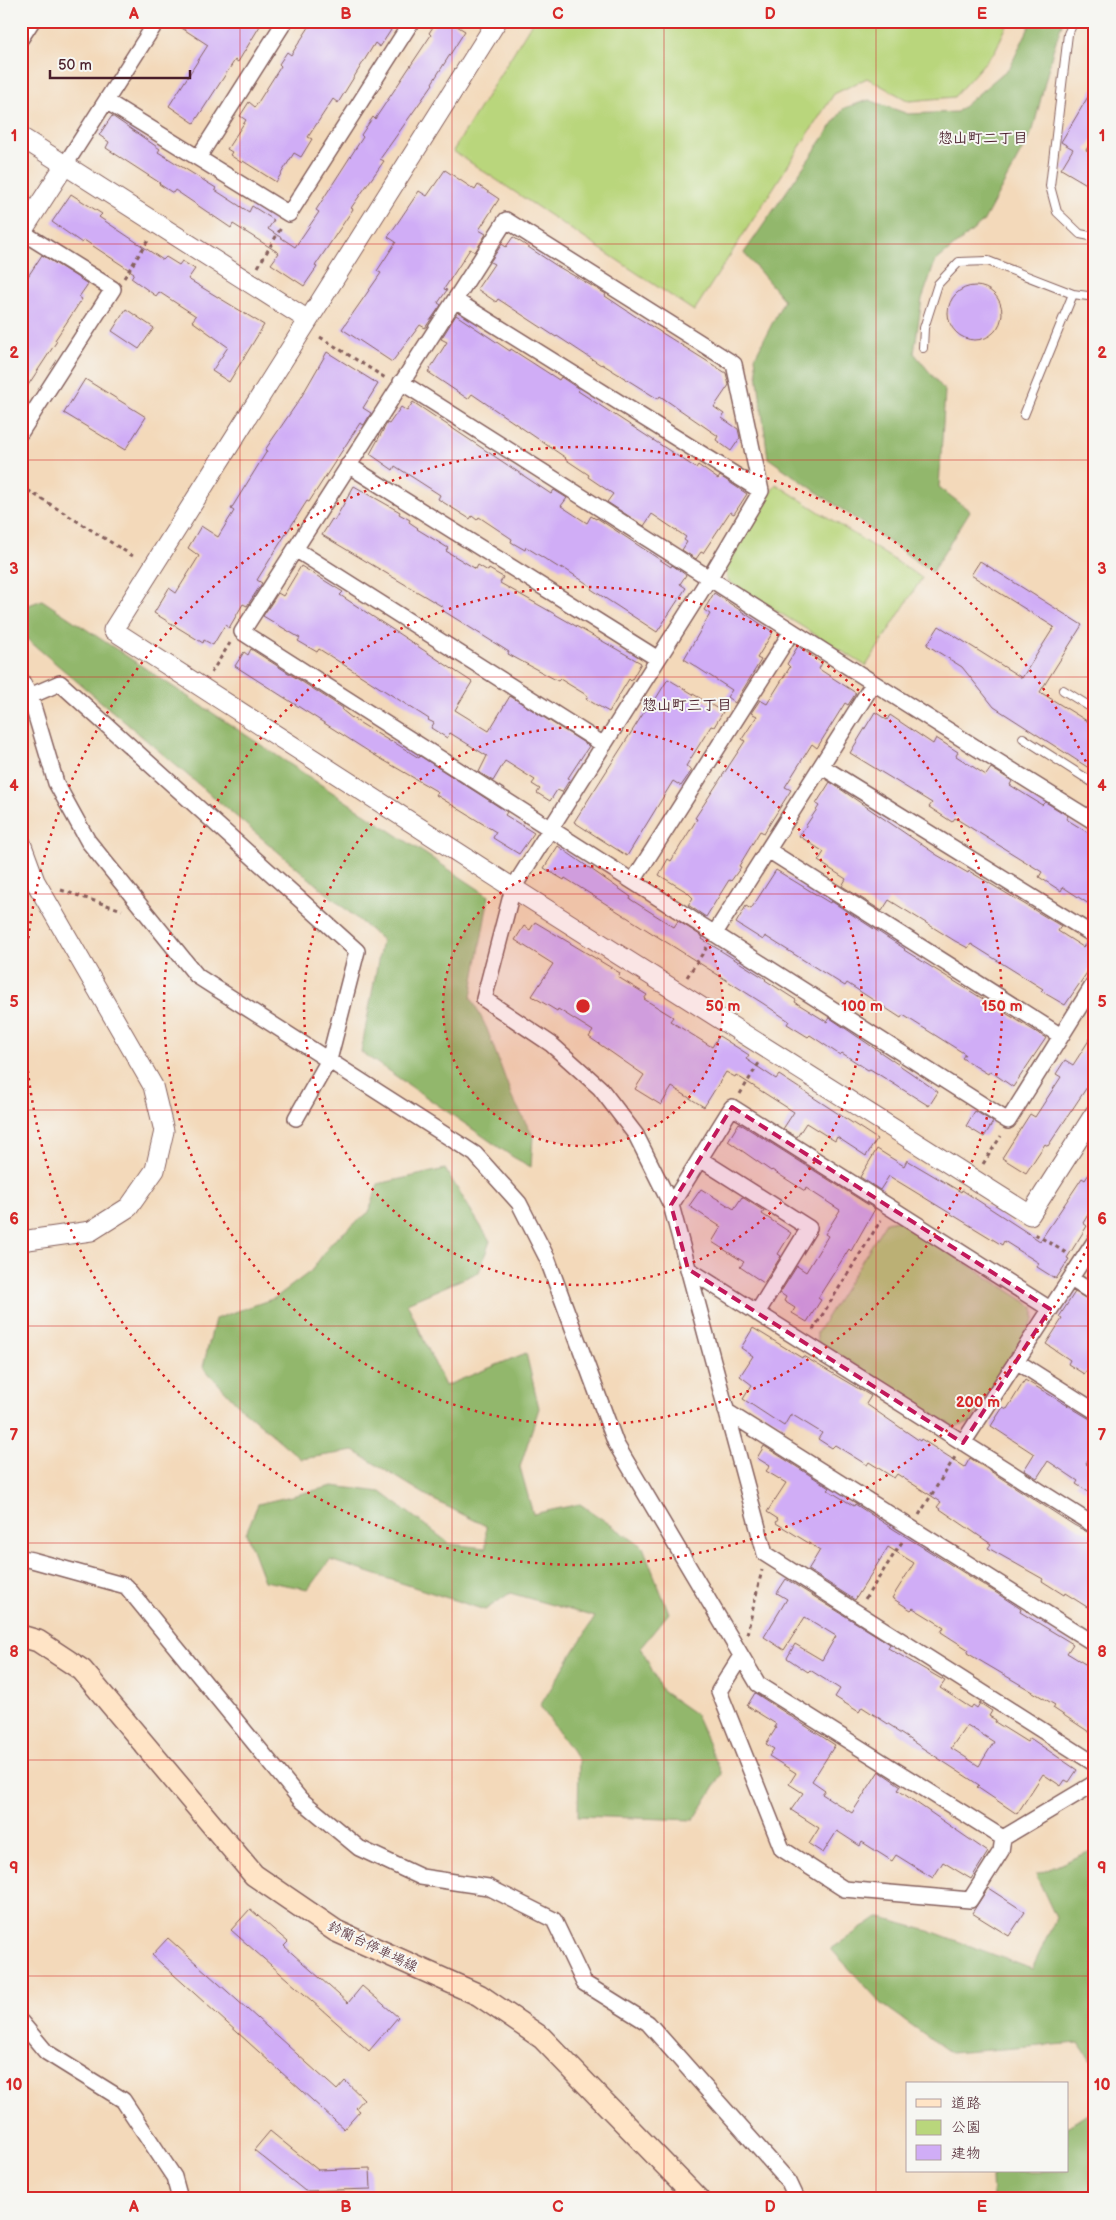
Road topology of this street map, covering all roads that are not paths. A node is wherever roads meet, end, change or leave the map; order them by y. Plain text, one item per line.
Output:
1 (32, 21) edge
2 (156, 21) edge
3 (285, 21) edge
4 (412, 21) edge
5 (497, 21) edge
6 (1074, 21) edge
7 (21, 38) edge
8 (106, 101) junction
9 (21, 137) edge
10 (198, 158) junction
11 (65, 165) junction
12 (22, 232) edge
13 (1095, 237) edge
14 (1073, 294) junction
15 (1095, 297) edge
16 (455, 300) junction
17 (308, 320) junction
18 (923, 348) dead end
19 (401, 382) junction
20 (1024, 415) dead end
21 (21, 432) edge
22 (348, 465) junction
23 (761, 491) junction
24 (295, 549) junction
25 (710, 577) junction
26 (792, 631) junction
27 (658, 660) junction
28 (21, 680) edge
29 (873, 684) junction
30 (1063, 690) dead end
31 (30, 696) junction
32 (1095, 710) edge
33 (1023, 738) dead end
34 (604, 745) junction
35 (821, 766) junction
36 (1095, 784) edge
37 (1095, 822) edge
38 (551, 829) junction
39 (21, 843) edge
40 (768, 850) junction
41 (633, 881) junction
42 (513, 888) junction
43 (716, 933) junction
44 (1095, 936) edge
45 (1095, 982) edge
46 (1061, 1036) junction
47 (329, 1060) junction
48 (1095, 1113) edge
49 (296, 1118) dead end
50 (700, 1159) junction
51 (671, 1205) junction
52 (21, 1241) edge
53 (1095, 1241) edge
54 (688, 1269) junction
55 (1071, 1279) junction
56 (1095, 1294) edge
57 (1050, 1309) junction
58 (757, 1313) junction
59 (1016, 1361) junction
60 (1095, 1411) edge
61 (726, 1412) junction
62 (964, 1443) junction
63 (1095, 1526) edge
64 (21, 1558) edge
65 (21, 1636) edge
66 (1095, 1644) edge
67 (740, 1656) junction
68 (1095, 1764) edge
69 (1095, 1783) edge
70 (1003, 1838) junction
71 (21, 2022) edge
72 (180, 2199) edge
73 (698, 2199) edge
74 (798, 2199) edge

1 - 7 street
2 - 8 street
3 - 10 street
4 - 10 street
5 - 17 street
6 - 13 lane
8 - 10 street
8 - 11 street
9 - 11 street
11 - 12 street
11 - 17 street
12 - 21 street
14 - 15 lane
14 - 18 lane
14 - 20 lane
16 - 19 street
16 - 23 street
16 - 23 street
17 - 42 street
19 - 22 street
19 - 25 street
22 - 24 street
22 - 27 street
23 - 25 street
24 - 34 street
24 - 38 street
25 - 26 street
25 - 27 street
26 - 29 street
26 - 41 street
27 - 34 street
28 - 31 street
29 - 35 street
29 - 37 street
30 - 32 lane
31 - 47 street
31 - 47 street
33 - 36 lane
34 - 38 street
35 - 40 street
35 - 44 street
38 - 41 street
38 - 42 street
39 - 52 street
40 - 43 street
40 - 46 street
41 - 43 street
42 - 48 street
42 - 51 street
43 - 46 street
45 - 46 street
47 - 49 street
47 - 67 street
50 - 51 street
50 - 57 street
50 - 58 street
51 - 54 street
53 - 55 street
54 - 58 street
54 - 61 street
55 - 56 street
55 - 57 street
57 - 59 street
58 - 62 street
59 - 60 street
59 - 62 street
61 - 66 street
61 - 68 street
62 - 63 street
64 - 74 street
65 - 73 main road, 鈴蘭台停車場線
67 - 70 street
67 - 70 street
69 - 70 street
71 - 72 street

